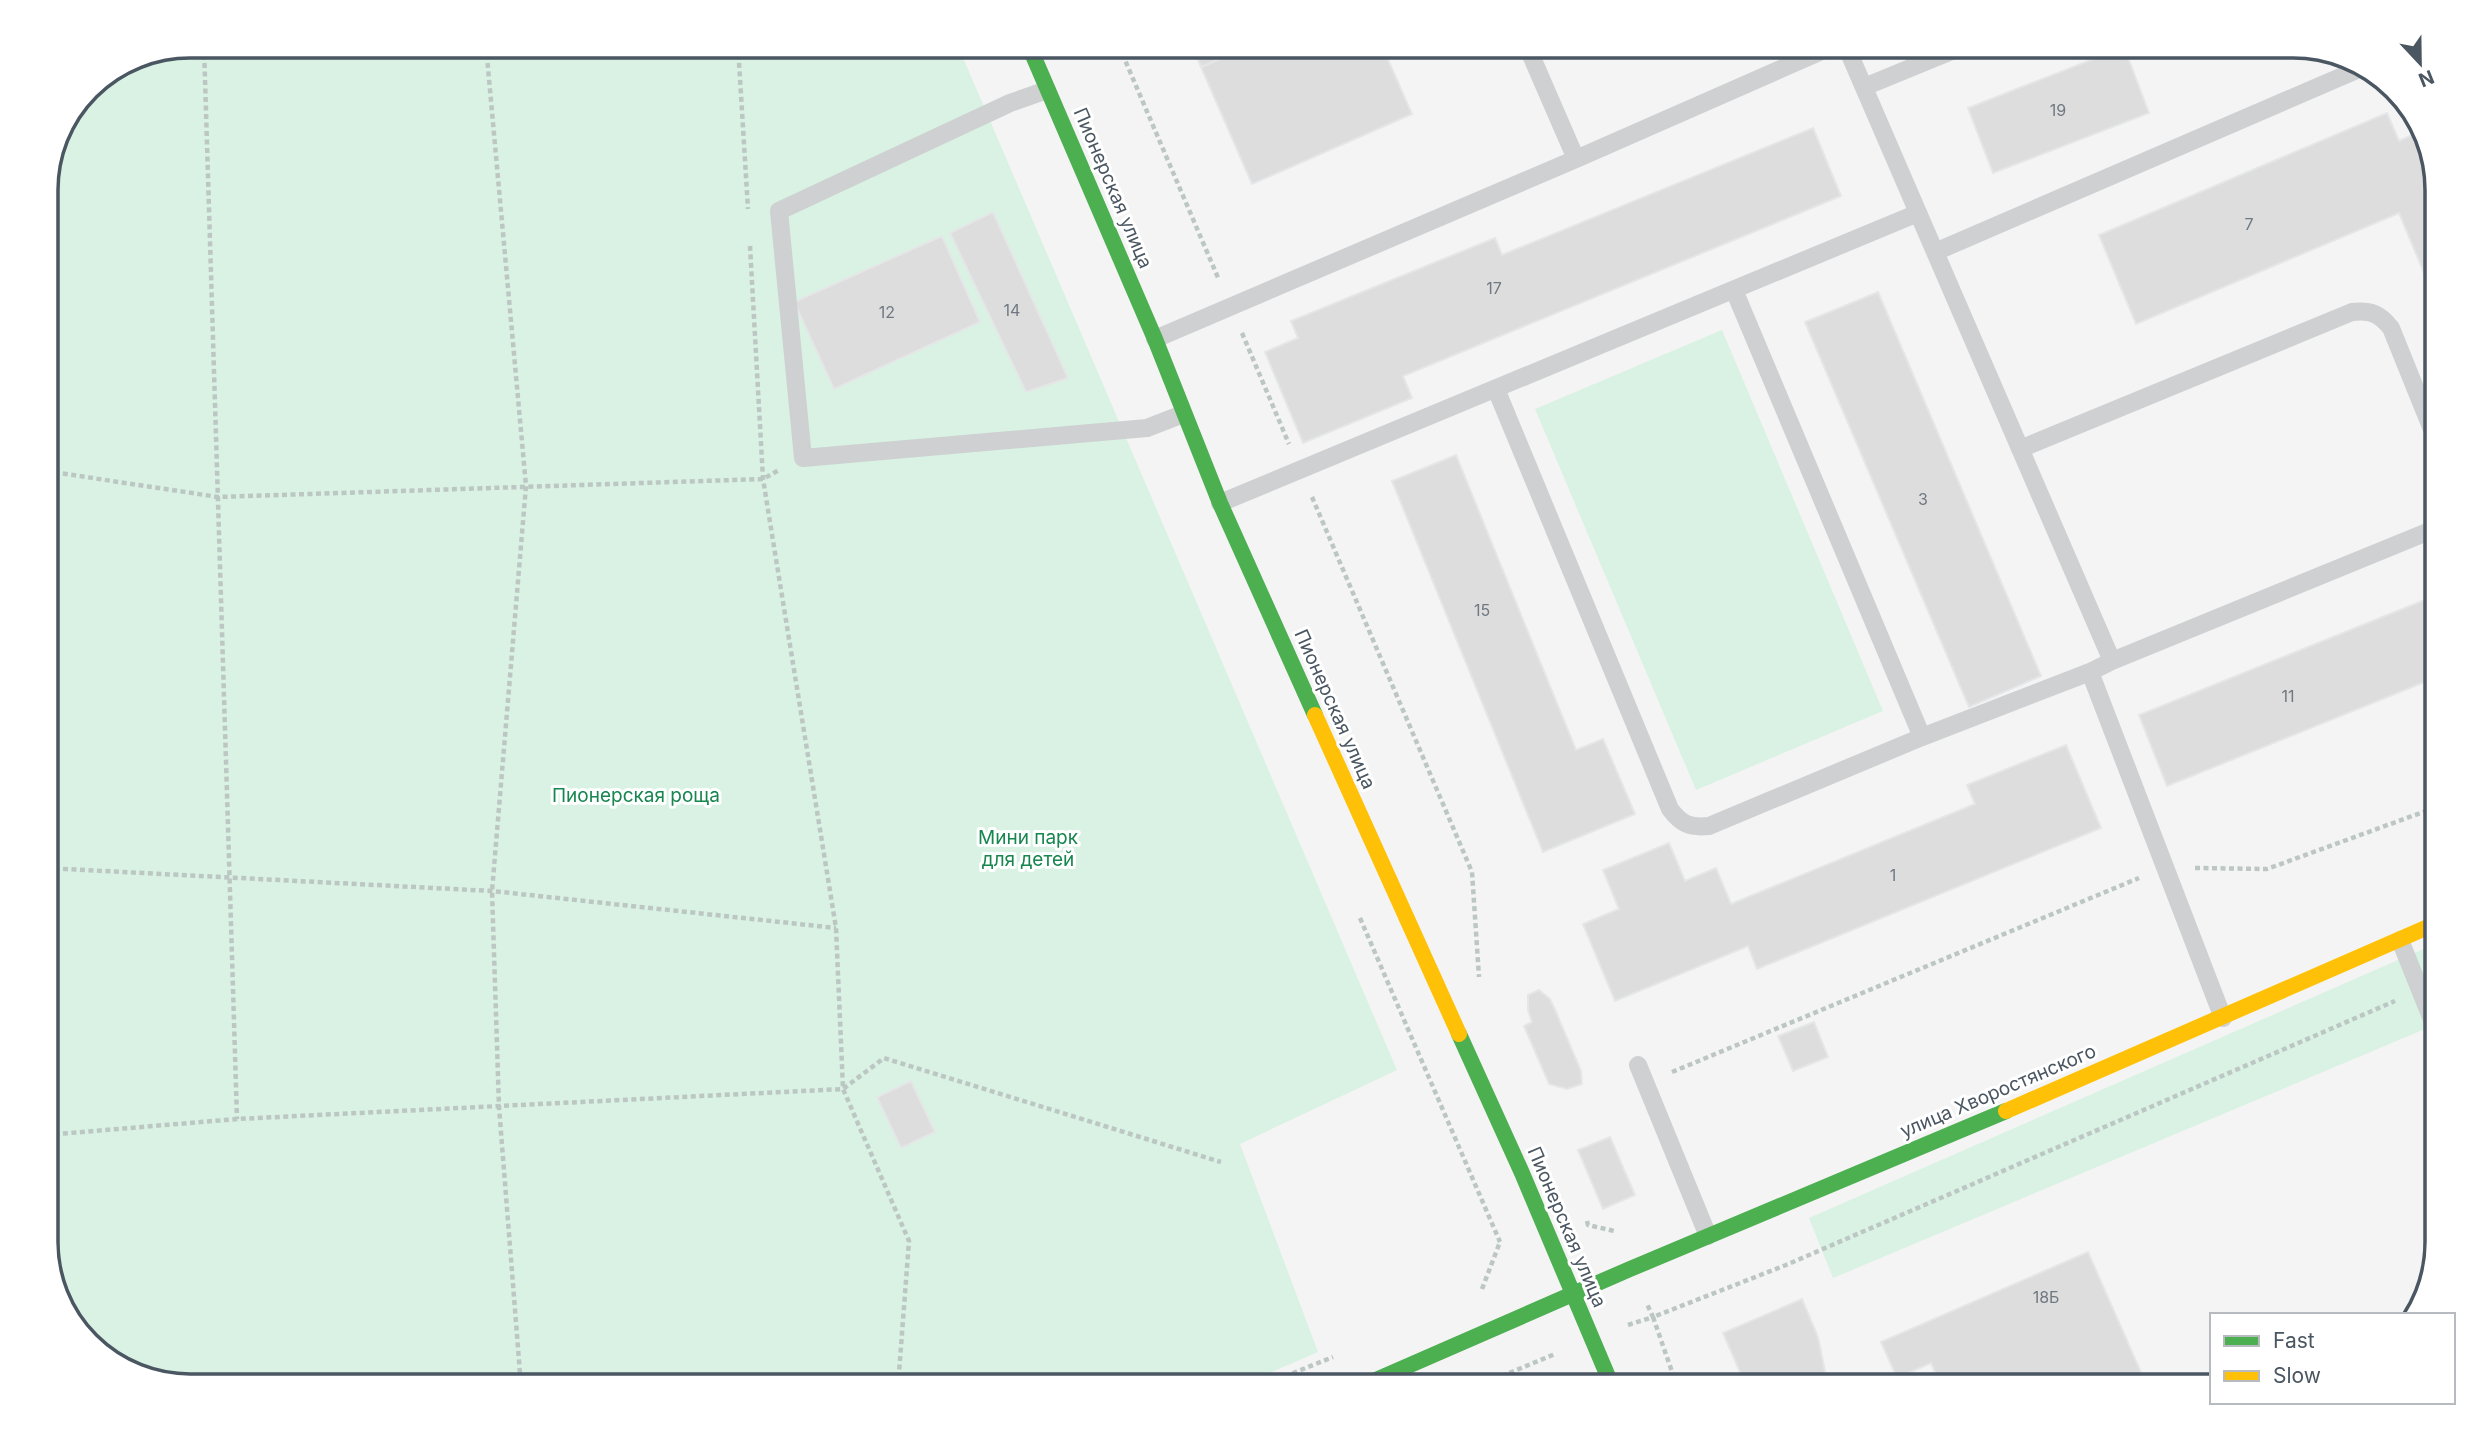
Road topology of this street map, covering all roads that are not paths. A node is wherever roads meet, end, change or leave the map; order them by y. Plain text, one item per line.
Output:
1 (1034, 58) edge
2 (1532, 58) edge
3 (1806, 58) edge
4 (1851, 58) edge
5 (1935, 58) edge
6 (2351, 71) edge
7 (1864, 87) junction
8 (1047, 90) junction
9 (1576, 159) junction
10 (1918, 213) junction
11 (1935, 252) junction
12 (1734, 290) junction
13 (1155, 339) junction
14 (1496, 389) junction
15 (2425, 412) edge
16 (1183, 414) junction
17 (2020, 449) junction
18 (1220, 503) junction
19 (2425, 533) edge
20 (2112, 661) junction
21 (2090, 672) junction
22 (1922, 737) junction
23 (2425, 929) edge
24 (2400, 940) junction
25 (2425, 1002) edge
26 (2223, 1018) junction
27 (1638, 1066) dead end
28 (1708, 1236) junction
29 (1572, 1293) junction
30 (1391, 1374) edge
31 (1606, 1374) edge

1 - 8 street, Пионерская улица
2 - 9 lane
3 - 9 lane
4 - 7 lane
5 - 7 lane
6 - 11 lane
7 - 10 lane
8 - 13 street, Пионерская улица
8 - 16 lane
9 - 13 lane
10 - 11 lane
10 - 12 lane
11 - 17 lane
12 - 14 lane
12 - 22 lane
13 - 16 street, Пионерская улица
14 - 18 lane
14 - 22 lane
15 - 17 lane
16 - 18 street, Пионерская улица
17 - 20 lane
18 - 29 street, Пионерская улица
19 - 20 lane
20 - 21 lane
21 - 22 lane
21 - 26 lane
23 - 24 street, улица Хворостянского
24 - 25 lane
24 - 26 street, улица Хворостянского
26 - 28 street, улица Хворостянского
27 - 28 lane
28 - 29 street, улица Хворостянского
29 - 30 street, улица Хворостянского
29 - 31 street, Пионерская улица

